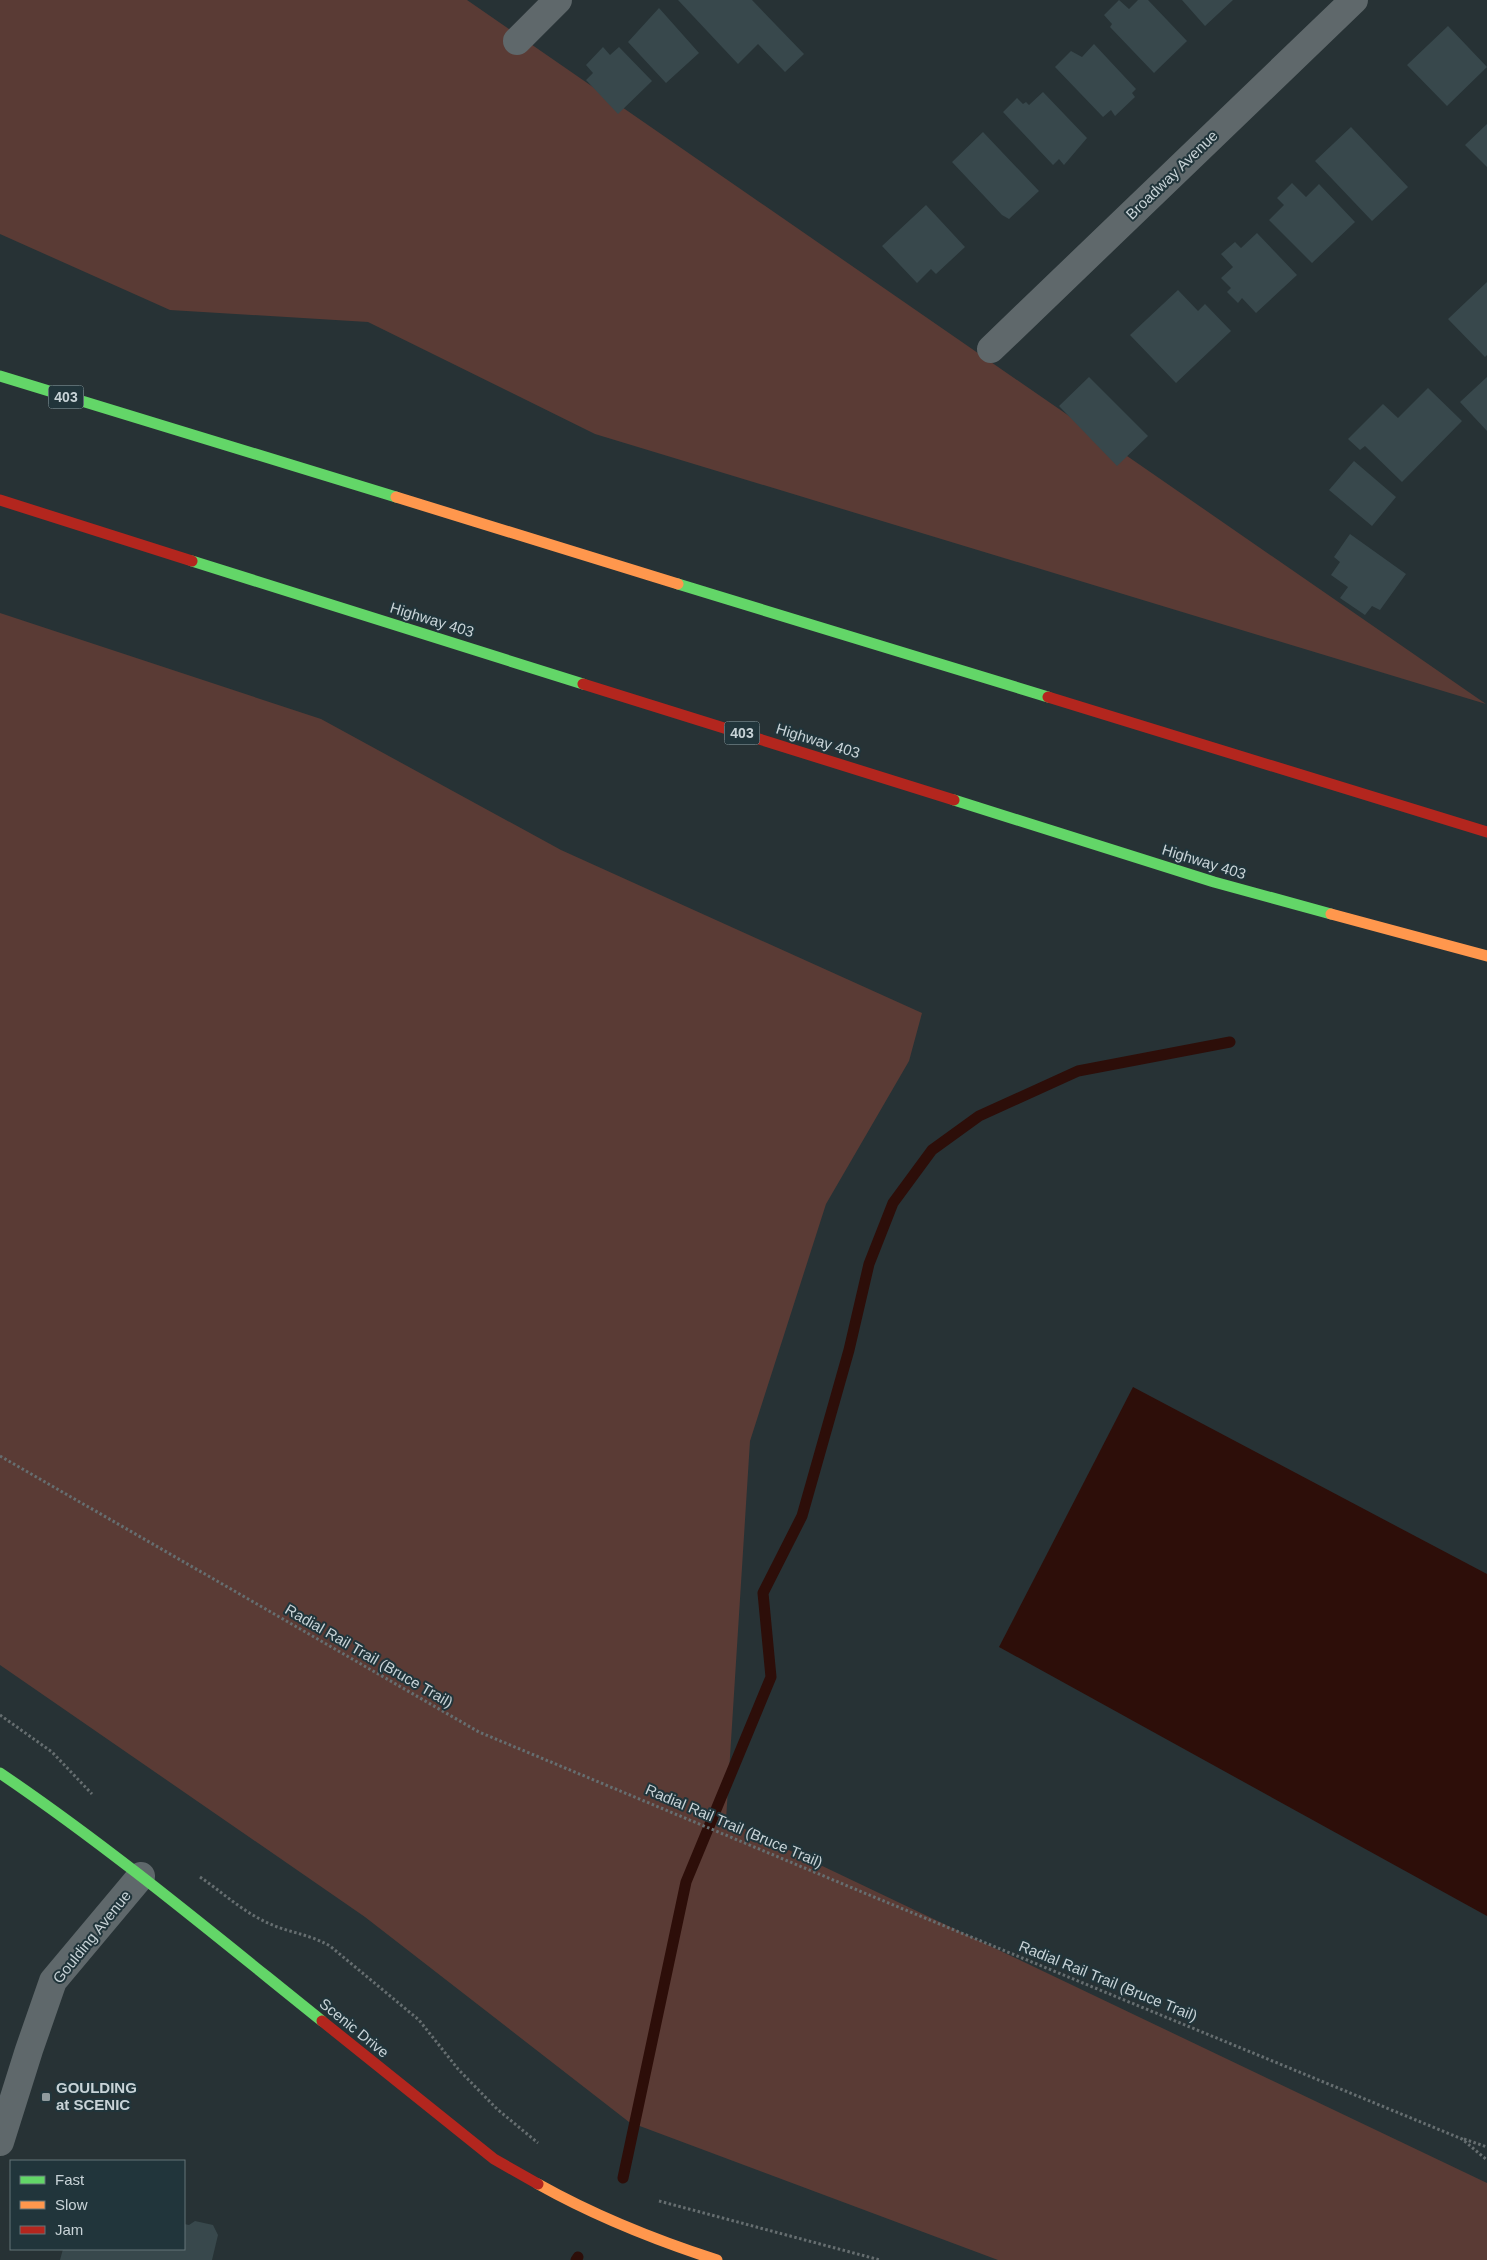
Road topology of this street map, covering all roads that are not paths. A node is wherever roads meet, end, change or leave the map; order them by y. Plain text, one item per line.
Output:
1 (558, 0) edge
2 (1354, 0) edge
3 (517, 41) dead end
4 (991, 350) dead end
5 (0, 376) edge
6 (0, 500) edge
7 (1487, 832) edge
8 (1487, 956) edge
9 (0, 1773) edge
10 (141, 1876) junction
11 (0, 2142) edge
12 (716, 2260) edge

1 - 3 street
2 - 4 street, Broadway Avenue
5 - 7 main road, 403
6 - 8 main road, Highway 403 / 403
9 - 10 main road, Scenic Drive
10 - 11 street, Goulding Avenue
10 - 12 main road, Scenic Drive

